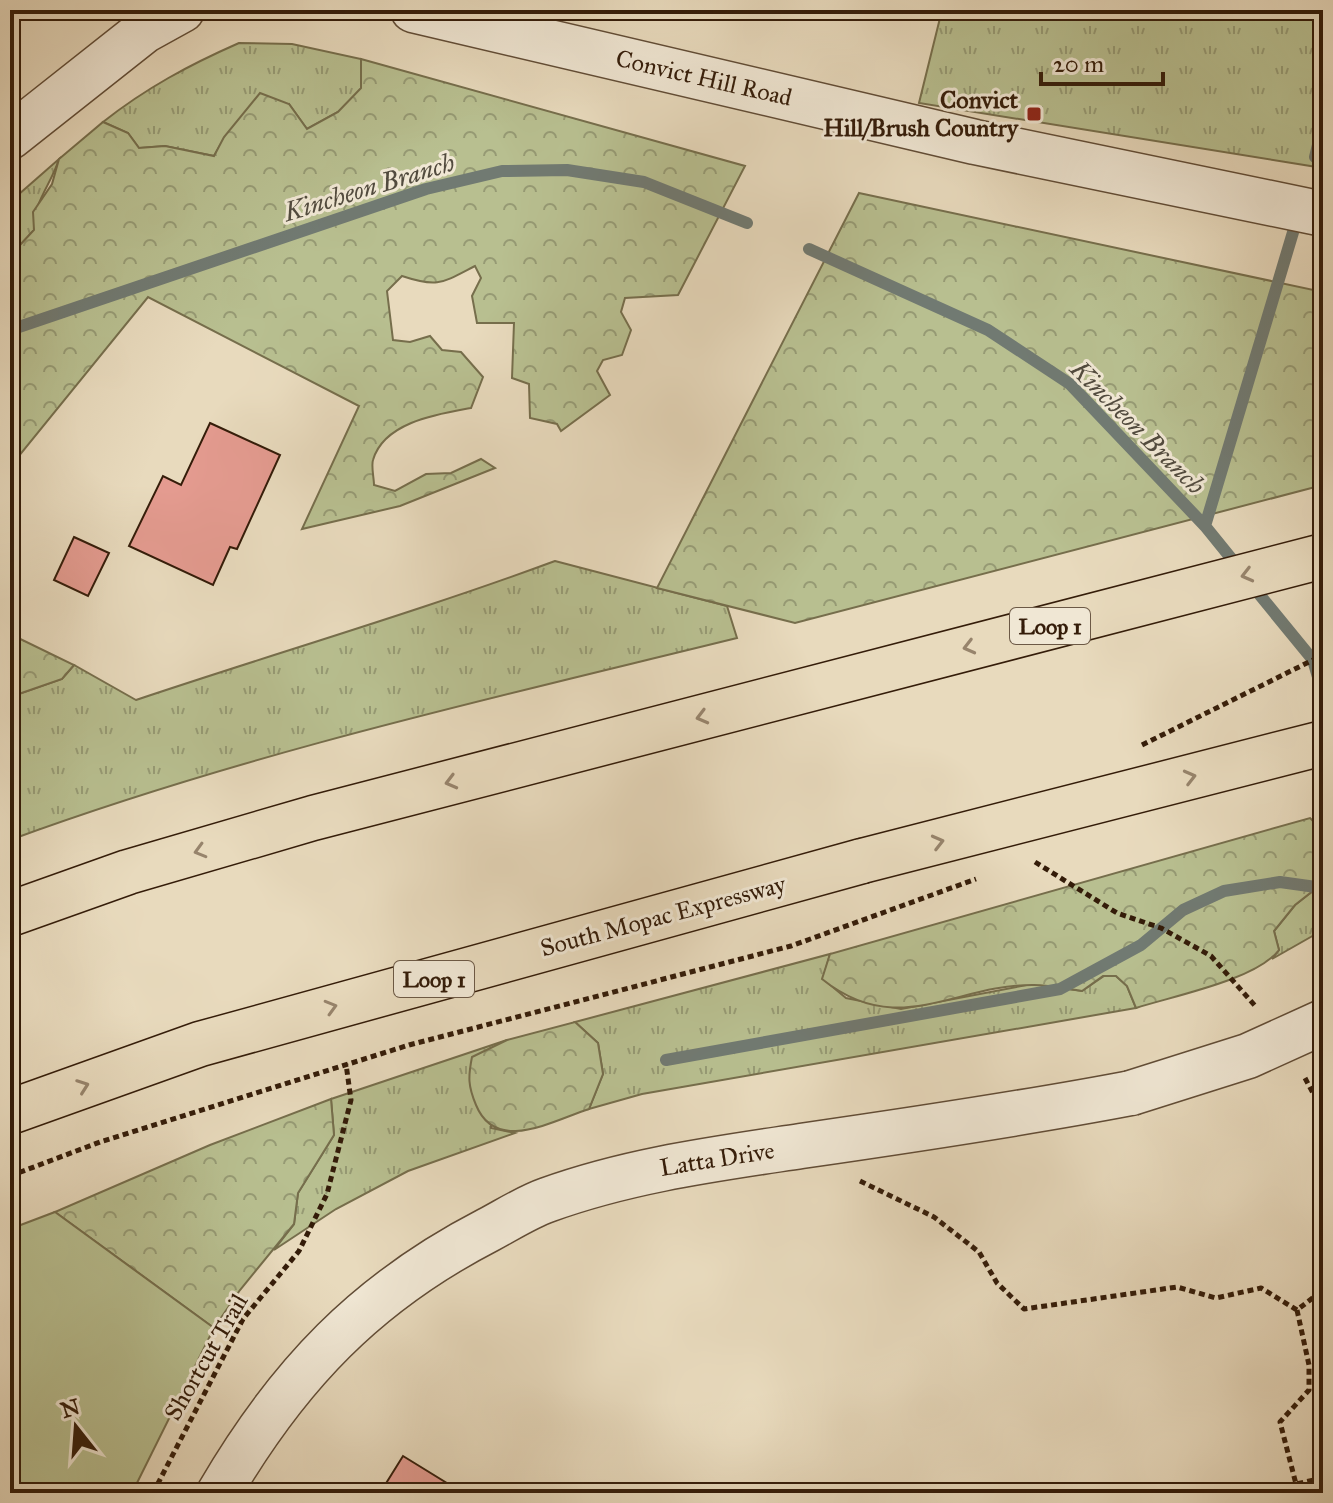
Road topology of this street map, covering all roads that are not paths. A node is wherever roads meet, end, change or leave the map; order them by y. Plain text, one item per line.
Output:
1 (182, 10) edge
2 (413, 10) edge
3 (10, 137) edge
4 (1323, 214) edge
5 (1323, 556) edge
6 (1323, 743) edge
7 (10, 914) edge
8 (1323, 1022) edge
9 (10, 1112) edge
10 (219, 1493) edge

1 - 3 street
2 - 4 street, Convict Hill Road
5 -> 7 highway, Loop 1
9 -> 6 highway, South Mopac Expressway / Loop 1, bridge
8 - 10 street, Latta Drive, bridge

